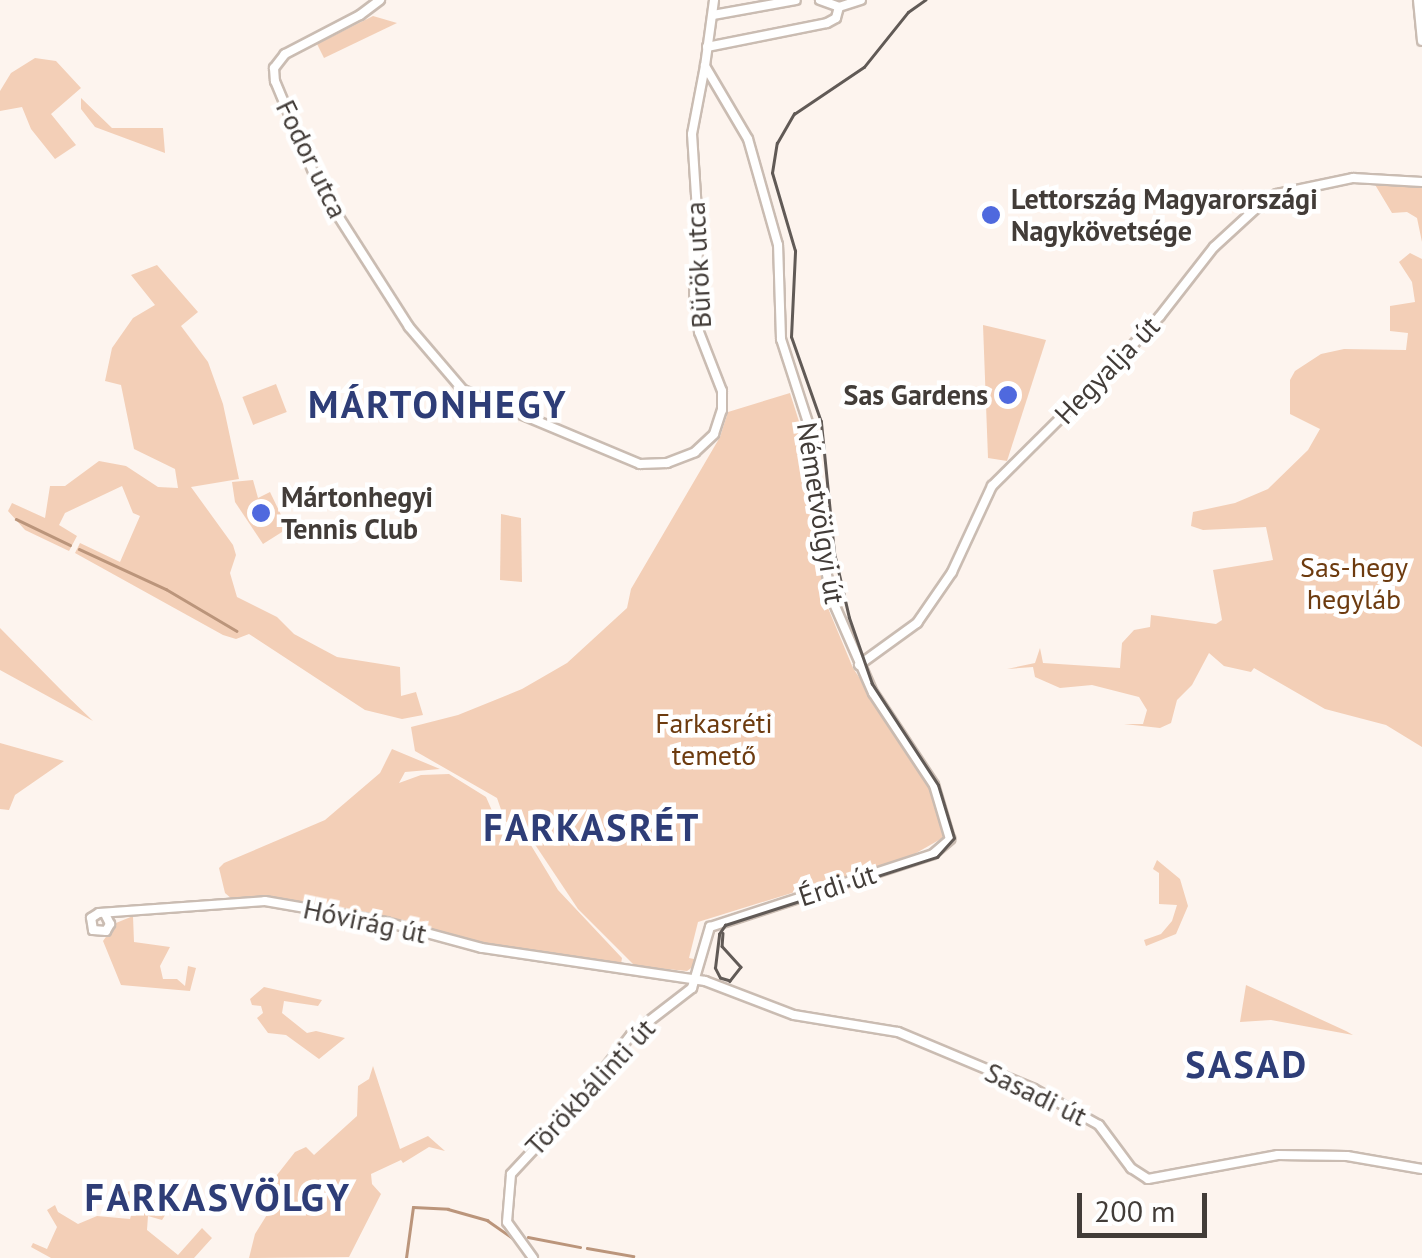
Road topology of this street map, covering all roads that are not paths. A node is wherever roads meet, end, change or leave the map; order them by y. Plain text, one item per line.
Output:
1 (380, 0) edge
2 (714, 0) edge
3 (796, 0) edge
4 (820, 0) edge
5 (860, 0) edge
6 (1418, 0) edge
7 (839, 7) junction
8 (713, 15) junction
9 (1422, 41) edge
10 (708, 47) junction
11 (705, 66) junction
12 (709, 79) junction
13 (698, 88) junction
14 (1422, 182) edge
15 (695, 452) joint
16 (859, 665) junction
17 (950, 839) joint
18 (108, 920) dead end
19 (696, 980) junction
20 (1422, 1169) edge
21 (533, 1258) edge

1 - 15 street, Fodor utca
2 - 8 street, Németvölgyi út
3 - 8 street
4 - 7 street
5 - 7 street
6 - 9 street
7 - 10 street
8 - 10 street, Németvölgyi út
10 - 11 street, Németvölgyi út
11 - 12 street, Németvölgyi út
11 - 13 street, Bürök utca
12 - 13 street
12 - 16 street, Németvölgyi út
13 - 15 street, Bürök utca
14 - 16 street, Hegyalja út
16 - 17 street, Németvölgyi út
17 - 19 street, Érdi út
18 - 19 street, Hóvirág út
19 - 20 street, Sasadi út
19 - 21 street, Törökbálinti út

